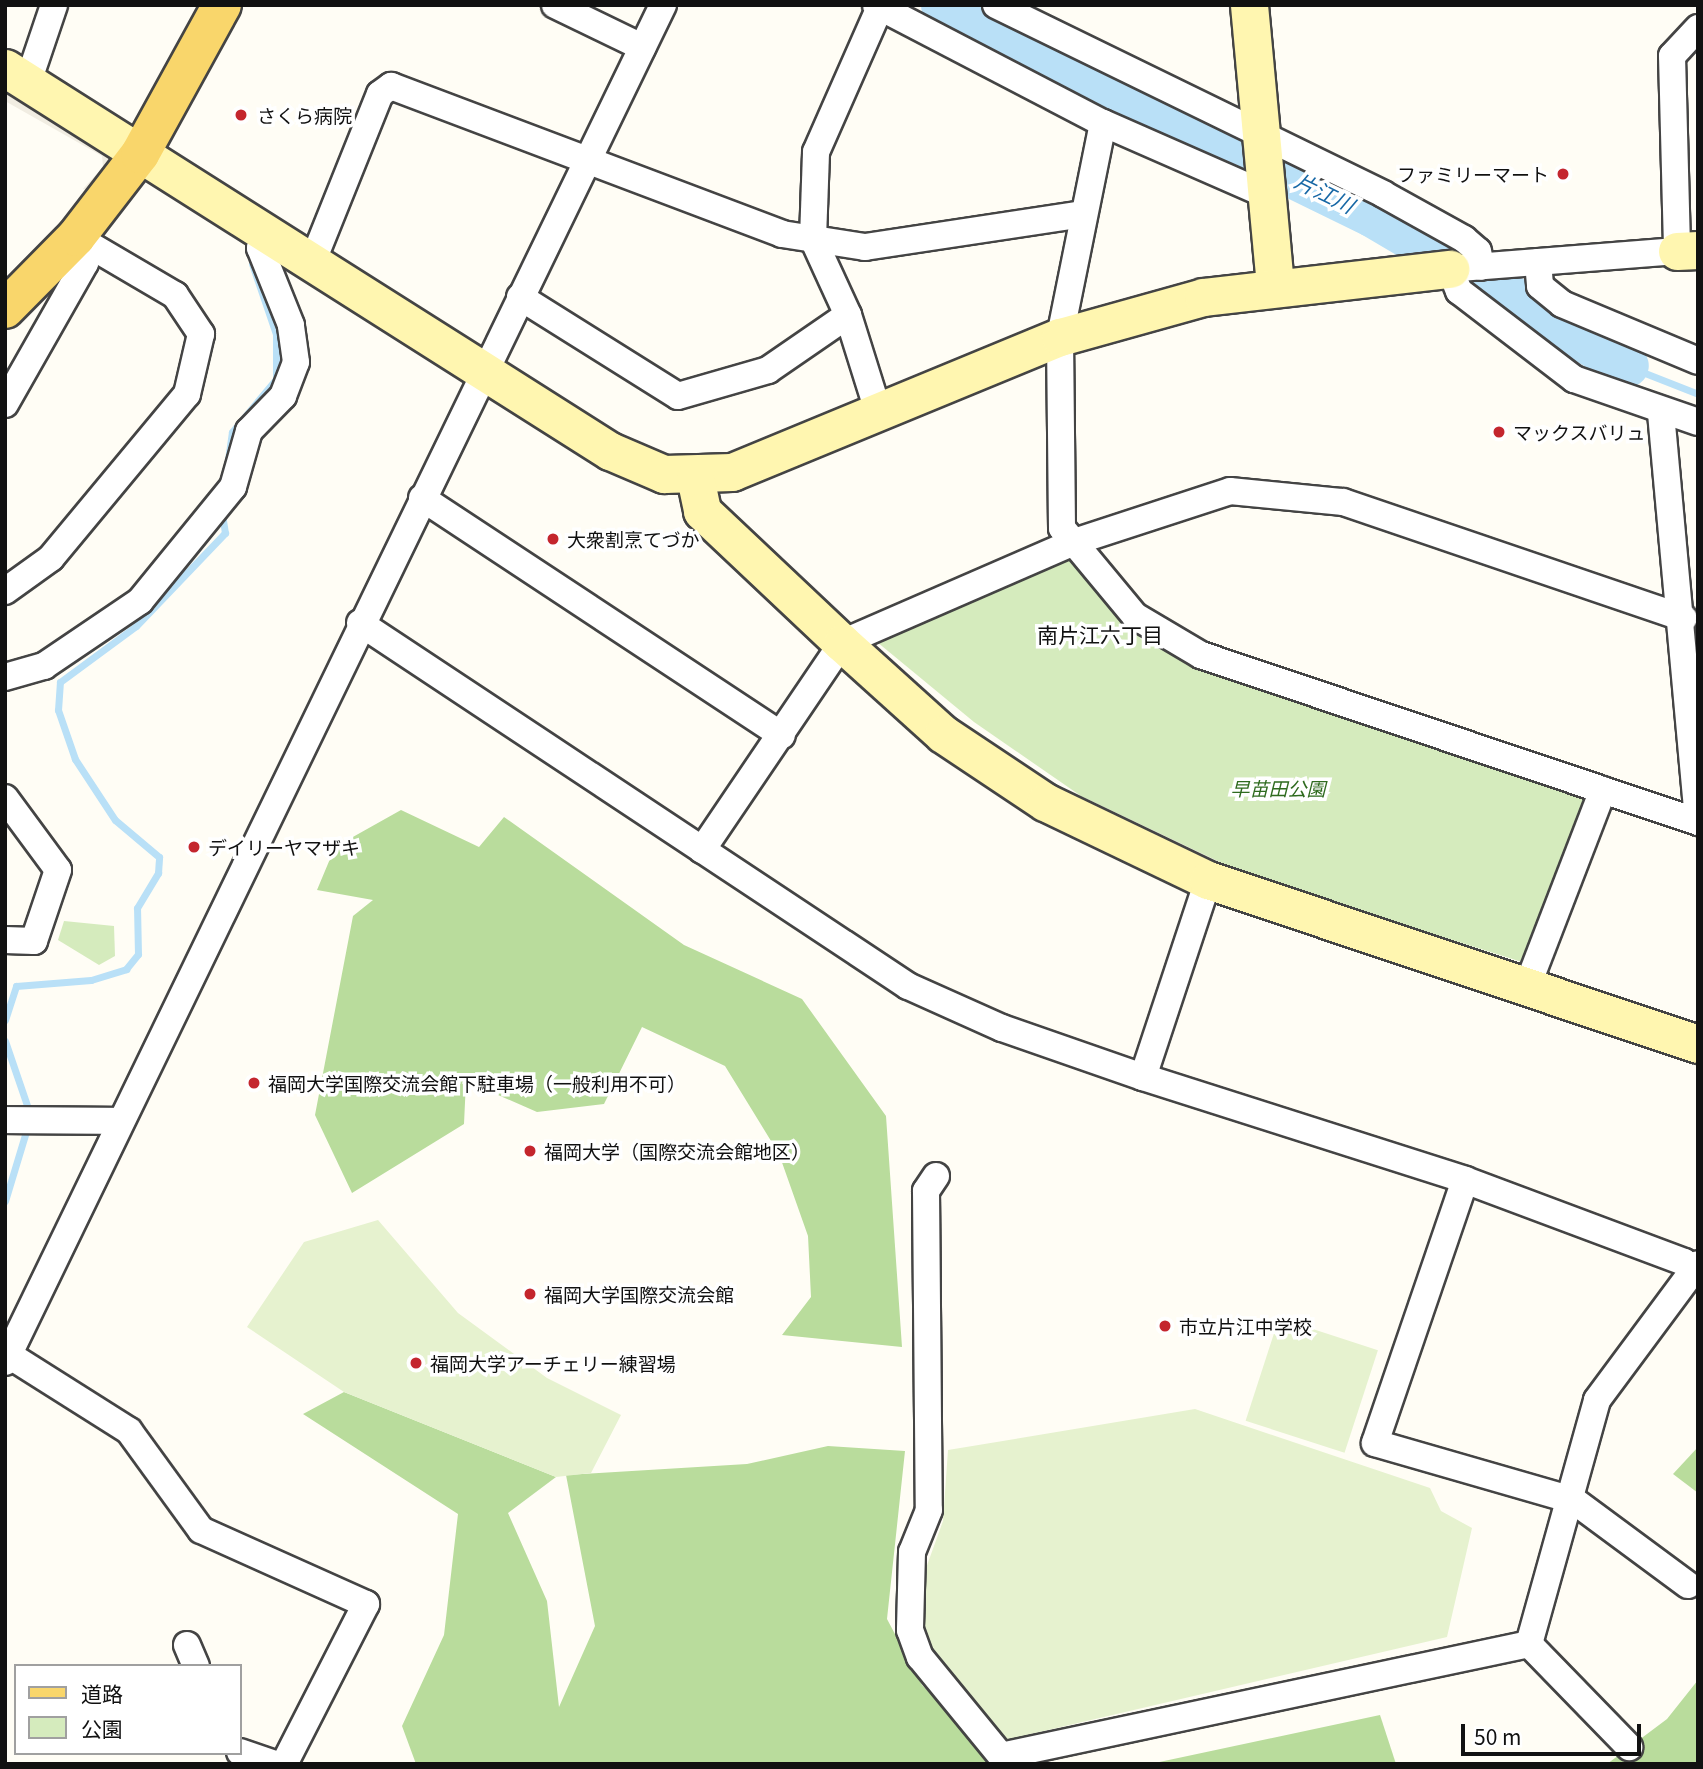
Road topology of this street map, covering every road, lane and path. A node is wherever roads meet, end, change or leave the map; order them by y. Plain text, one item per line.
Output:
1 (54, 5) edge
2 (222, 5) edge
3 (555, 5) edge
4 (663, 5) edge
5 (996, 5) edge
6 (1250, 5) edge
7 (878, 6) edge
8 (1698, 28) edge
9 (642, 47) junction
10 (17, 75) edge
11 (1102, 123) junction
12 (1266, 139) junction
13 (140, 154) junction
14 (584, 162) junction
15 (1265, 194) junction
16 (1083, 214) junction
17 (268, 236) junction
18 (76, 237) junction
19 (813, 239) junction
20 (1687, 251) edge
21 (1538, 262) junction
22 (312, 263) junction
23 (1465, 268) junction
24 (1275, 286) junction
25 (520, 297) junction
26 (5, 309) edge
27 (848, 315) junction
28 (1060, 337) junction
29 (1698, 361) edge
30 (484, 371) junction
31 (5, 404) edge
32 (1661, 413) junction
33 (879, 414) junction
34 (1698, 422) edge
35 (695, 477) junction
36 (422, 498) junction
37 (1073, 542) junction
38 (5, 591) edge
39 (1684, 618) junction
40 (360, 623) junction
41 (842, 643) junction
42 (5, 677) edge
43 (782, 735) junction
44 (1603, 790) junction
45 (5, 798) edge
46 (1698, 821) edge
47 (702, 850) junction
48 (1208, 880) junction
49 (5, 940) edge
50 (1527, 987) junction
51 (1698, 1044) edge
52 (1143, 1077) junction
53 (120, 1121) junction
54 (18, 1122) edge
55 (936, 1176) dead end
56 (1465, 1181) junction
57 (1695, 1268) edge
58 (7, 1359) edge
59 (1573, 1500) junction
60 (1688, 1586) dead end
61 (1528, 1644) junction
62 (1629, 1747) dead end
63 (242, 1753) edge
64 (275, 1764) edge
65 (284, 1764) edge

1 - 10 street
2 - 13 main road
3 - 9 street
4 - 9 street
5 - 12 street
6 - 12 street
7 - 11 street
7 - 19 street
8 - 20 street
9 - 14 street
10 - 13 street
11 - 15 street
11 - 16 street
12 - 15 street
12 - 23 street
13 - 17 street
13 - 18 main road
14 - 19 street
14 - 22 street
14 - 25 street
15 - 24 street
16 - 19 street
16 - 28 street
17 - 22 street
17 - 42 street
18 - 26 main road
18 - 31 street
18 - 38 street
19 - 27 street
20 - 21 street
21 - 23 street
21 - 29 street
22 - 30 street
23 - 24 street
23 - 32 street
24 - 28 street
25 - 27 street
25 - 30 street
27 - 33 street
28 - 33 street
28 - 37 street
30 - 35 street
30 - 36 street
32 - 34 street
32 - 39 street
33 - 35 street
35 - 41 street
36 - 40 street
36 - 43 street
37 - 39 street
37 - 41 street
37 - 44 street
39 - 46 street
40 - 47 street
40 - 53 street
41 - 43 street
41 - 48 street
43 - 47 street
44 - 46 street
44 - 50 street
45 - 49 street
47 - 52 street
48 - 50 street
48 - 52 street
50 - 51 street
52 - 56 street
53 - 54 street
53 - 58 street
55 - 61 street
56 - 57 street
56 - 59 street
57 - 59 street
58 - 65 street
59 - 60 street
59 - 61 street
61 - 62 street
63 - 64 street

